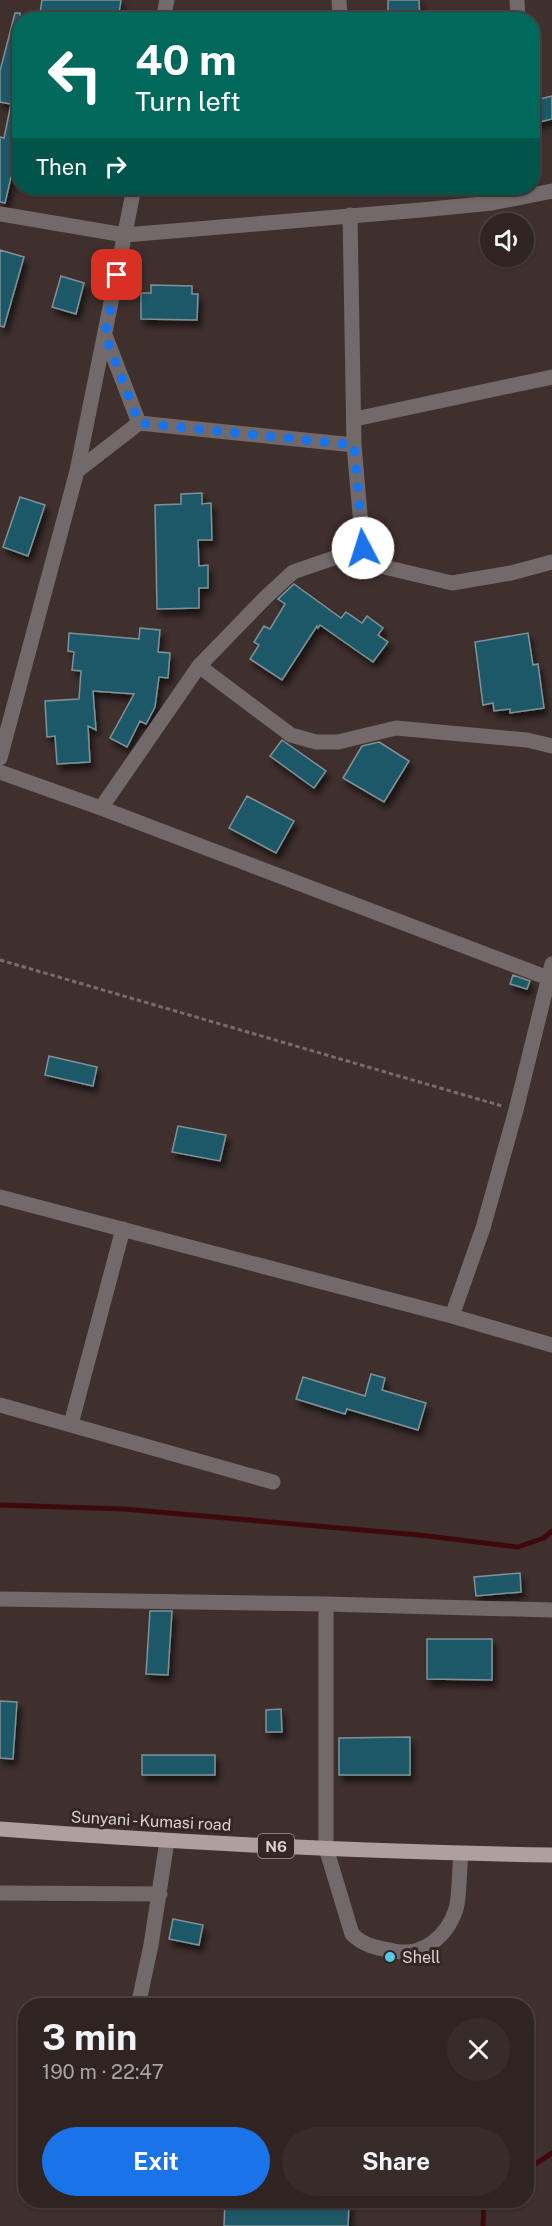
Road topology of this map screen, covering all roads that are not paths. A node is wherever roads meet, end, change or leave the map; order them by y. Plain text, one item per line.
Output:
1 (133, 195) edge
2 (532, 195) edge
3 (0, 214) edge
4 (350, 215) junction
5 (125, 235) junction
6 (105, 335) junction
7 (552, 377) edge
8 (355, 419) junction
9 (139, 423) junction
10 (354, 445) junction
11 (77, 471) junction
12 (363, 548) junction
13 (552, 562) edge
14 (199, 666) junction
15 (552, 746) edge
16 (0, 758) edge
17 (0, 771) edge
18 (101, 808) junction
19 (550, 971) edge
20 (0, 1197) edge
21 (123, 1229) junction
22 (452, 1316) junction
23 (552, 1345) edge
24 (0, 1406) edge
25 (71, 1424) junction
26 (273, 1482) dead end
27 (0, 1599) edge
28 (326, 1604) junction
29 (552, 1610) edge
30 (0, 1829) edge
31 (167, 1841) junction
32 (326, 1848) junction
33 (461, 1854) junction
34 (552, 1855) edge
35 (0, 1893) edge
36 (160, 1894) junction
37 (140, 1998) edge

1 - 5 street
2 - 4 street
3 - 5 street
4 - 5 street
4 - 8 street
5 - 6 street
6 - 9 street
6 - 11 street
7 - 8 street
8 - 10 street
9 - 10 street
9 - 11 street
10 - 12 street
11 - 16 street
12 - 13 street
12 - 14 street
14 - 15 street
14 - 18 street
17 - 18 street
18 - 19 street
19 - 22 street
20 - 21 street
21 - 22 street
21 - 25 street
22 - 23 street
24 - 25 street
25 - 26 street
27 - 28 street
28 - 29 street
28 - 32 street
30 - 31 main road, Sunyani - Kumasi road / N6
31 - 32 main road, Sunyani - Kumasi road / N6
31 - 36 street
32 - 33 main road, Sunyani - Kumasi road / N6
32 - 33 street
33 - 34 main road, Sunyani - Kumasi road / N6
35 - 36 street
36 - 37 street

